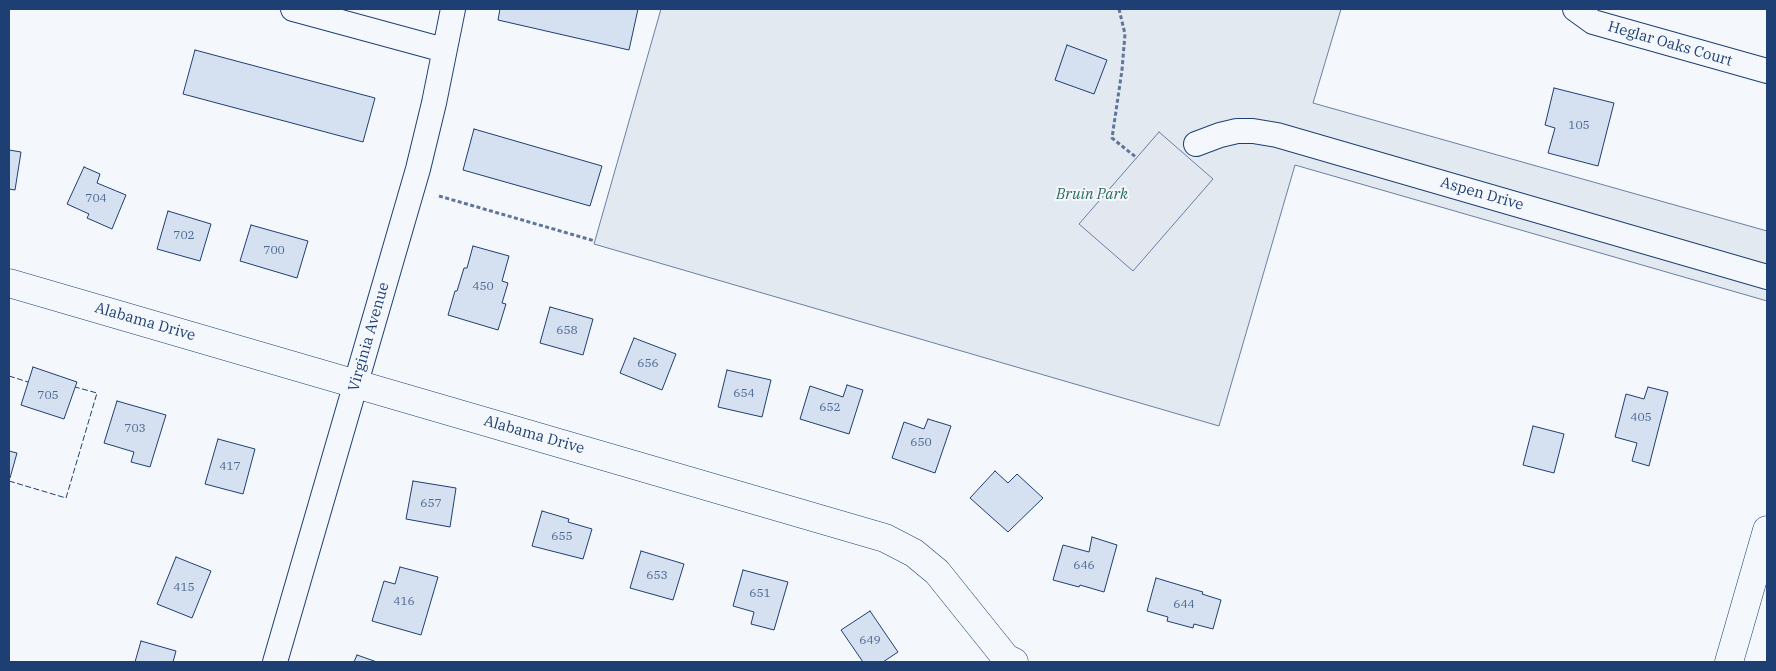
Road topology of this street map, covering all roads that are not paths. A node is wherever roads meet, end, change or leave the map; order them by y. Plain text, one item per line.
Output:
1 (293, 9) edge
2 (453, 9) edge
3 (1575, 9) edge
4 (444, 50) junction
5 (1767, 71) edge
6 (1196, 144) dead end
7 (1767, 277) edge
8 (9, 283) edge
9 (356, 383) junction
10 (1767, 530) edge
11 (1008, 661) edge
12 (275, 662) edge
13 (1730, 662) edge

1 - 4 street
2 - 4 street, Virginia Avenue
3 - 5 street, Heglar Oaks Court
4 - 9 street, Virginia Avenue
6 - 7 street, Aspen Drive
8 - 9 street, Alabama Drive
9 - 11 street, Alabama Drive
9 - 12 street, Virginia Avenue
10 - 13 street

